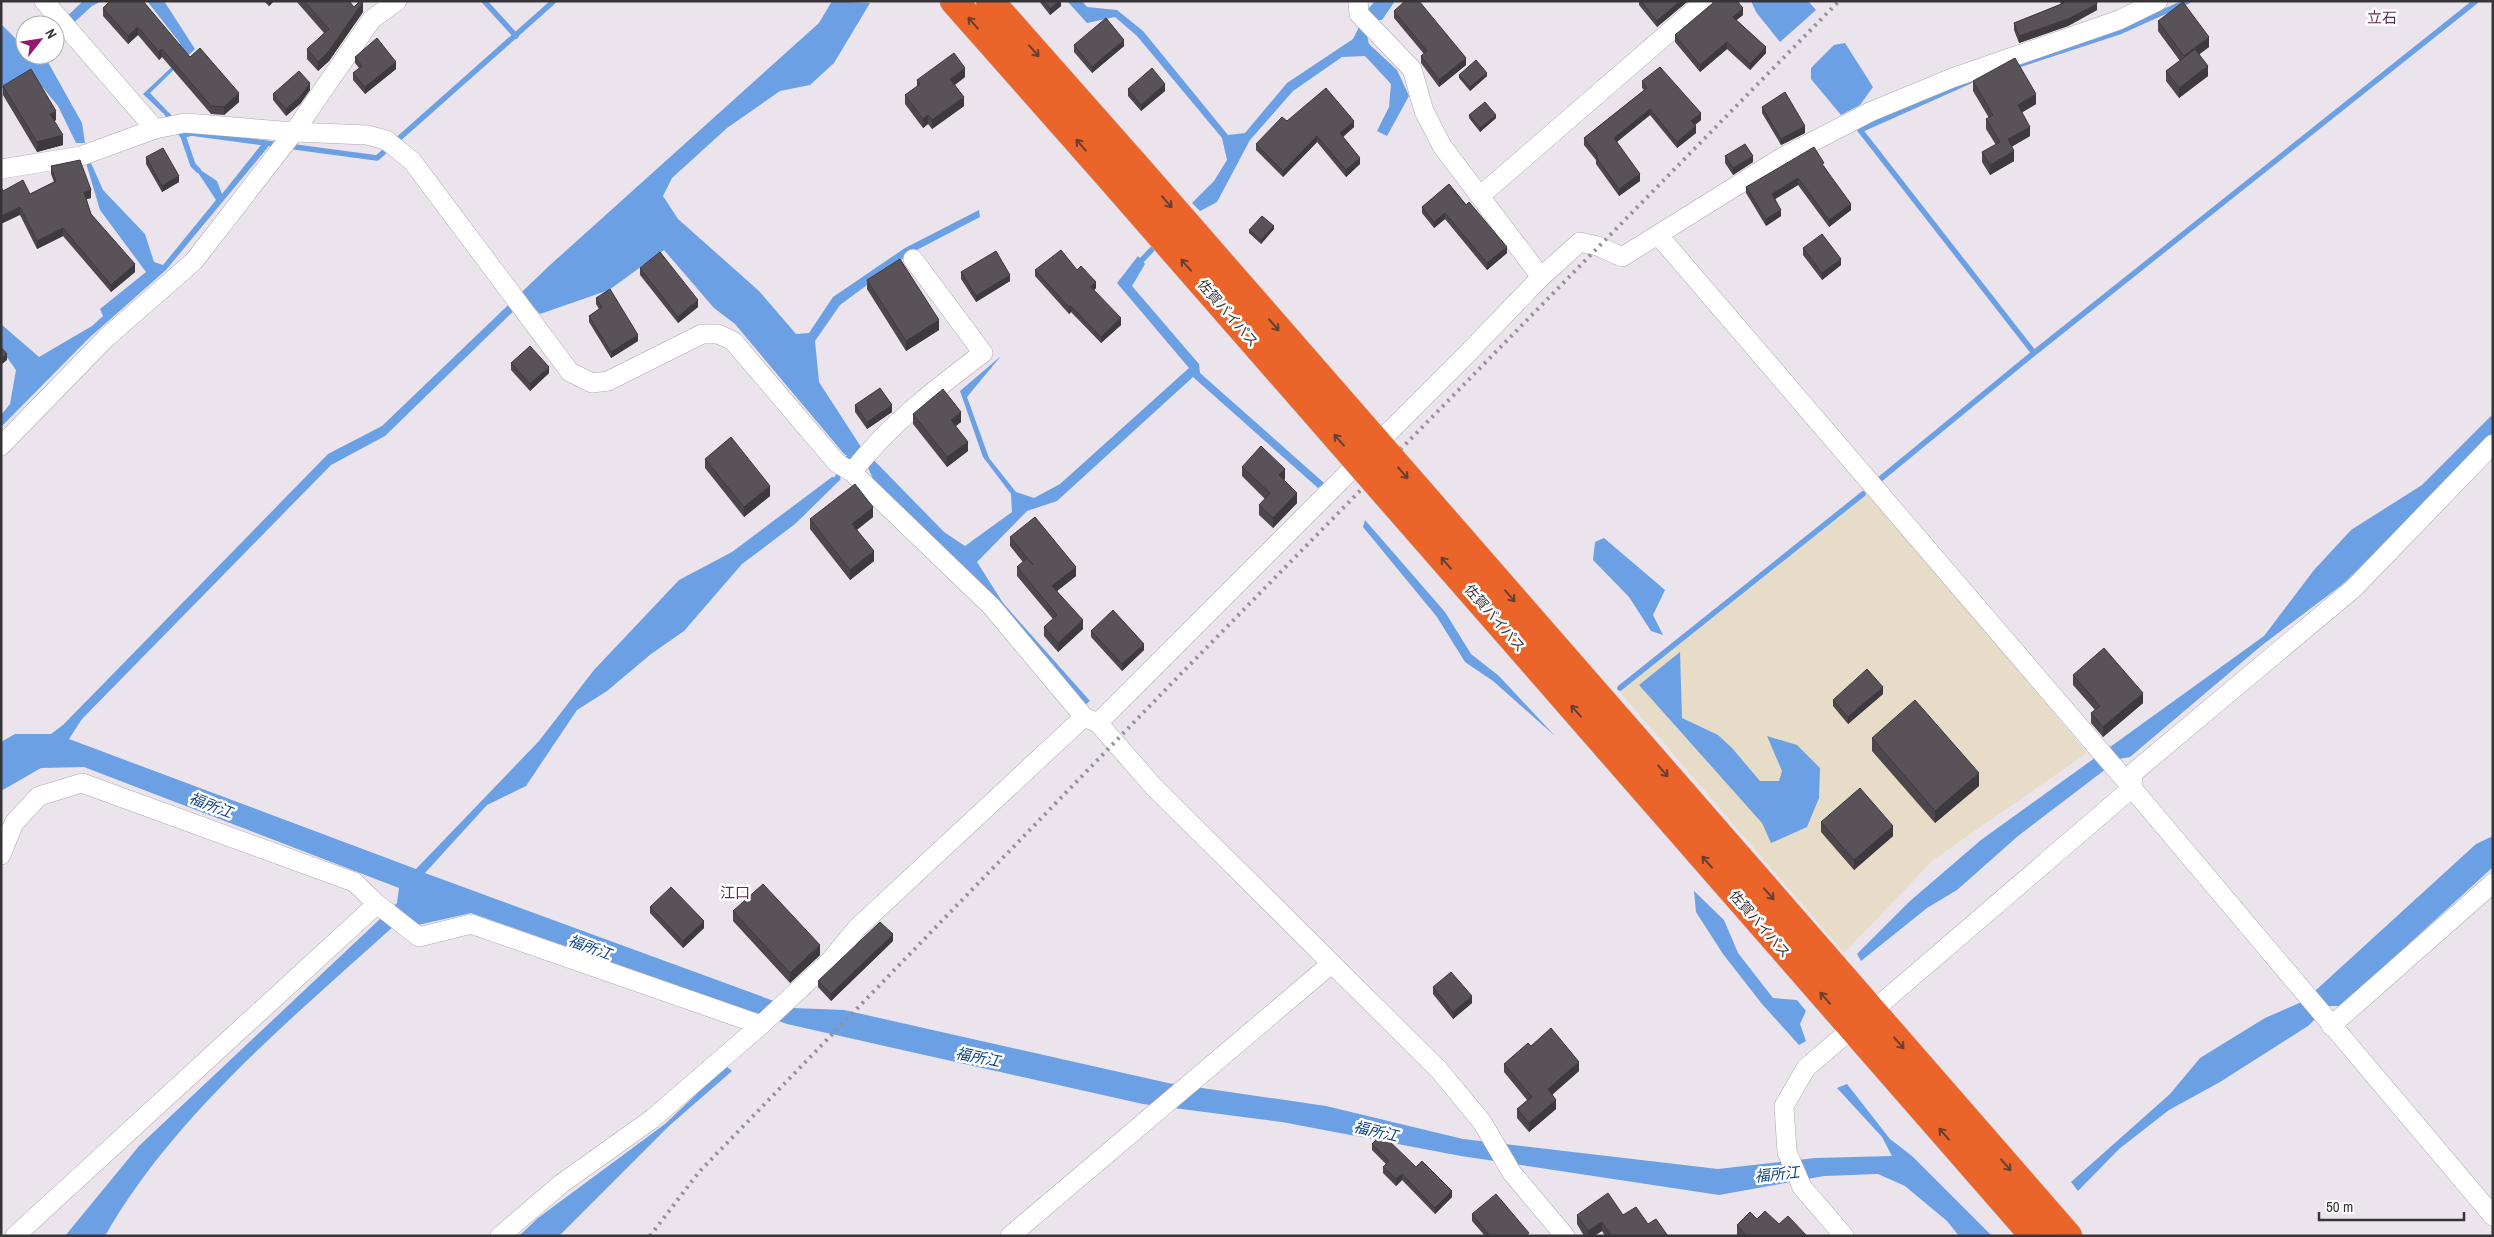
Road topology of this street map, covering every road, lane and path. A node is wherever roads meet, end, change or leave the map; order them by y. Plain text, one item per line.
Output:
1 (44, 1) edge
2 (397, 1) edge
3 (954, 1) edge
4 (990, 1) edge
5 (1706, 1) edge
6 (2158, 1) edge
7 (1359, 8) edge
8 (160, 128) junction
9 (294, 132) junction
10 (1, 170) edge
11 (1480, 196) junction
12 (1659, 236) junction
13 (913, 258) dead end
14 (1541, 277) junction
15 (2493, 444) edge
16 (2, 445) edge
17 (848, 467) junction
18 (1091, 720) junction
19 (2132, 788) junction
20 (1, 855) edge
21 (2493, 883) edge
22 (378, 904) junction
23 (1331, 964) junction
24 (1861, 1020) junction
25 (2327, 1021) junction
26 (762, 1025) junction
27 (2493, 1216) edge
28 (15, 1236) edge
29 (500, 1236) edge
30 (1010, 1236) edge
31 (1565, 1236) edge
32 (1844, 1236) edge
33 (2034, 1236) edge
34 (2068, 1236) edge

1 - 8 street
2 - 9 street
24 -> 3 highway, 佐賀バイパス, bridge
4 -> 24 highway, 佐賀バイパス, bridge
5 - 11 street
6 - 12 street
7 - 11 street
8 - 9 street
8 - 10 street
9 - 16 street
9 - 17 street
11 - 14 street
12 - 14 street
12 - 19 street
13 - 17 street
14 - 18 street
15 - 19 street
17 - 18 street
18 - 23 street
18 - 26 street
19 - 24 street
19 - 25 street
20 - 22 street
21 - 25 street
22 - 26 street
22 - 28 street
23 - 30 street
23 - 31 street
24 - 32 street
33 -> 24 highway, 佐賀バイパス
24 -> 34 highway, 佐賀バイパス
25 - 27 street
26 - 29 street

